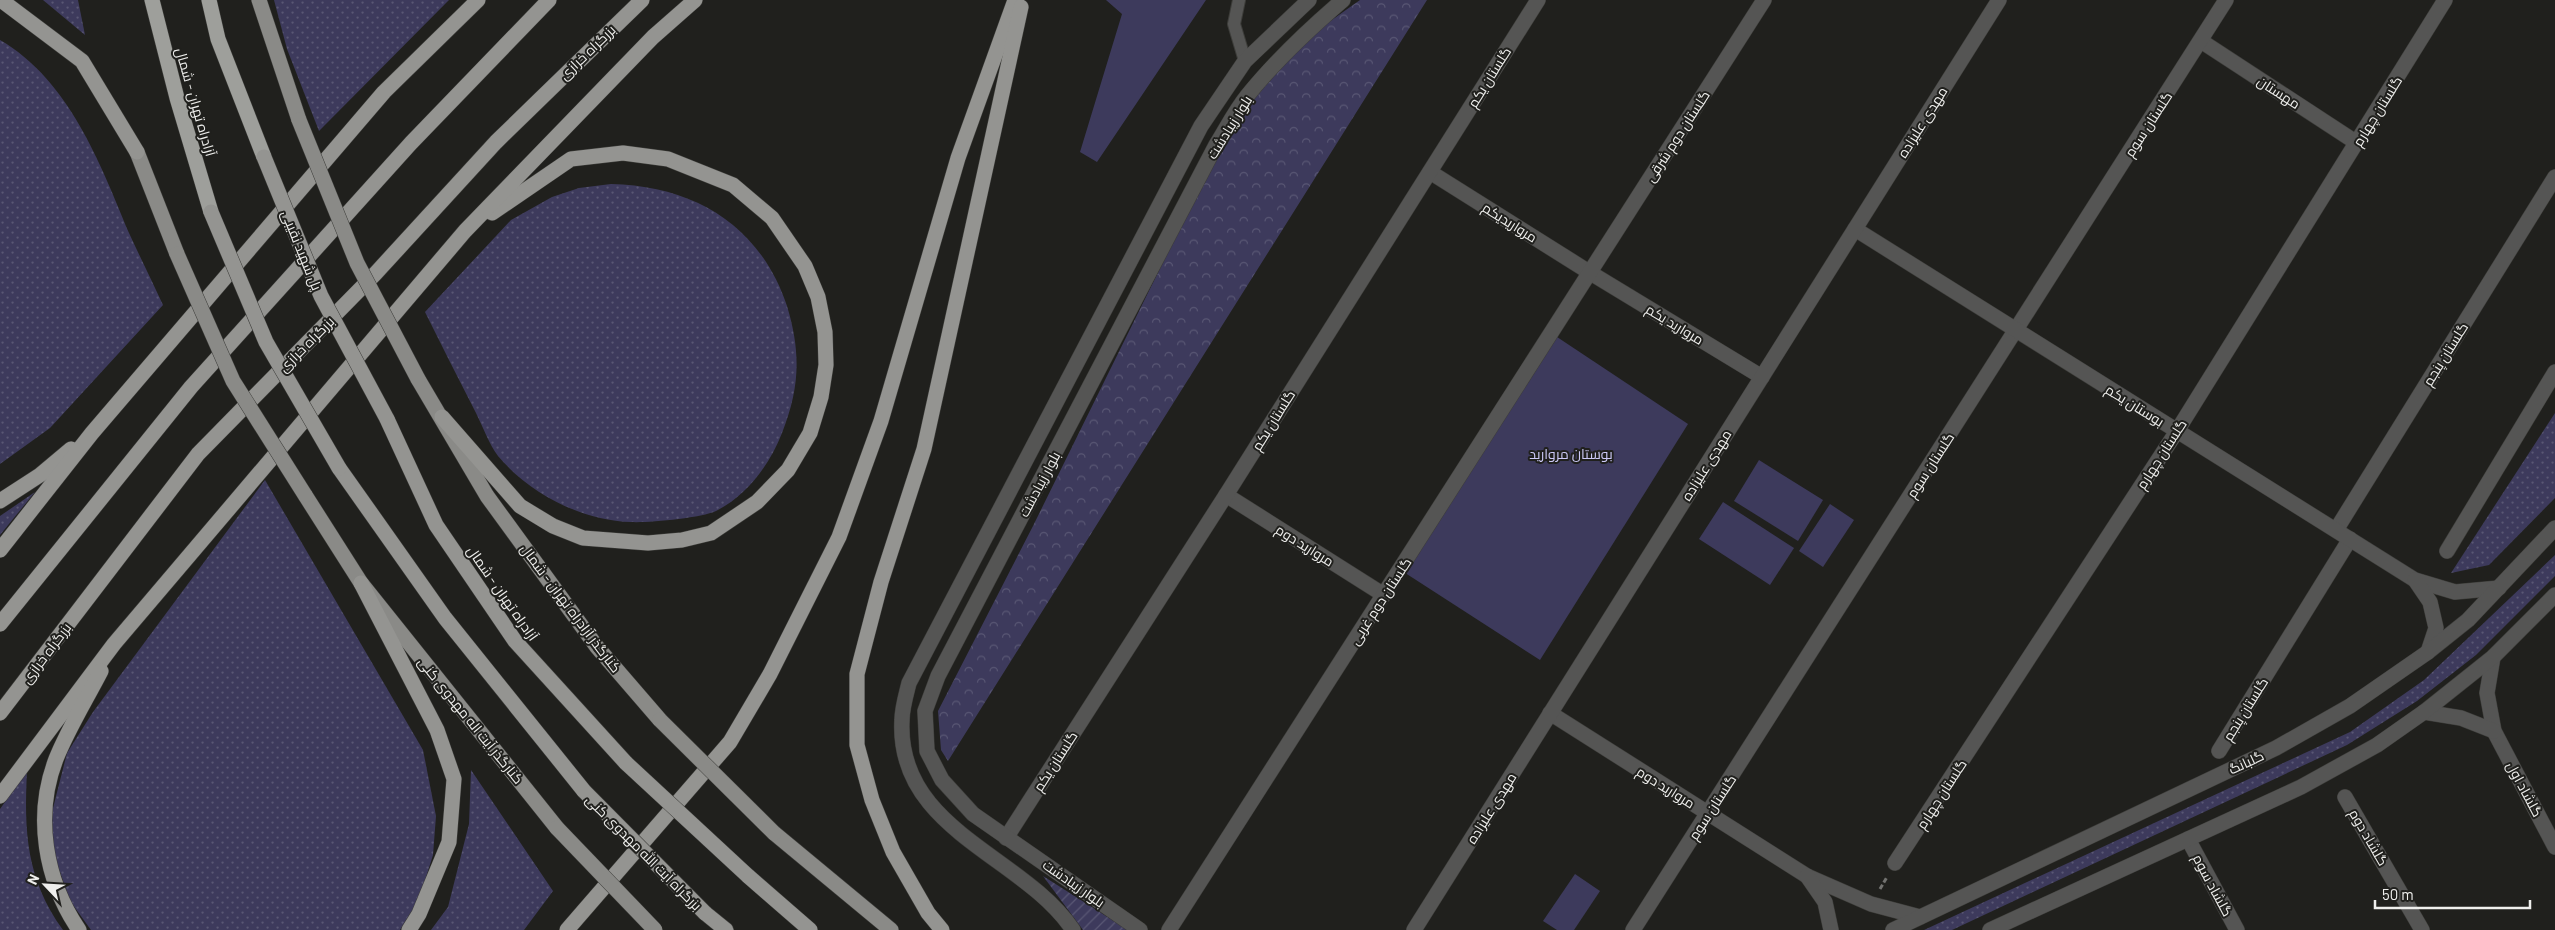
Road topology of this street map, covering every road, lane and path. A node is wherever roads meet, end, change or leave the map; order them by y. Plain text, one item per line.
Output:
1 (2, 0) edge
2 (152, 0) edge
3 (209, 0) edge
4 (259, 0) edge
5 (478, 0) edge
6 (548, 0) edge
7 (642, 0) edge
8 (695, 0) edge
9 (1015, 0) edge
10 (1023, 0) edge
11 (1239, 0) edge
12 (1309, 0) edge
13 (1343, 0) edge
14 (1538, 0) edge
15 (1764, 0) edge
16 (1999, 0) edge
17 (2226, 0) edge
18 (2445, 0) edge
19 (2201, 41) junction
20 (1245, 61) junction
21 (2357, 144) junction
22 (136, 152) joint
23 (1430, 172) junction
24 (2555, 177) edge
25 (1855, 229) junction
26 (465, 230) junction
27 (1589, 272) junction
28 (2016, 330) junction
29 (2555, 372) edge
30 (1762, 377) junction
31 (442, 417) junction
32 (387, 419) joint
33 (2177, 430) junction
34 (92, 433) junction
35 (1226, 495) junction
36 (0, 501) edge
37 (2555, 528) edge
38 (2336, 530) junction
39 (2350, 539) junction
40 (0, 550) edge
41 (2447, 551) dead end
42 (2415, 580) junction
43 (361, 583) junction
44 (2499, 588) junction
45 (2555, 594) edge
46 (1384, 595) junction
47 (0, 624) edge
48 (114, 644) junction
49 (2428, 652) junction
50 (2493, 657) junction
51 (2424, 712) junction
52 (0, 713) edge
53 (1550, 713) junction
54 (2494, 731) junction
55 (2219, 751) dead end
56 (584, 791) joint
57 (0, 796) edge
58 (2345, 797) dead end
59 (1708, 813) junction
60 (1006, 838) junction
61 (2188, 839) junction
62 (2555, 846) edge
63 (1895, 864) joint
64 (1808, 876) junction
65 (1871, 904) junction
66 (1920, 917) junction
67 (79, 930) edge
68 (410, 930) edge
69 (568, 930) edge
70 (656, 930) edge
71 (726, 930) edge
72 (810, 930) edge
73 (891, 930) edge
74 (942, 930) edge
75 (1073, 930) edge
76 (1140, 930) edge
77 (1169, 930) edge
78 (1414, 930) edge
79 (1634, 930) edge
80 (1831, 930) edge
81 (1893, 930) edge
82 (1990, 930) edge
83 (2237, 930) edge
84 (2422, 930) edge

1 - 22 highway
2 - 56 highway, آزادراه تهران - شمال, bridge
3 - 32 highway, پل شهید نقیبی, bridge
4 - 31 main road, کنارگذر آزادراه تهران - شمال, bridge
5 - 34 highway
6 - 47 highway
7 - 52 highway, بزرگراه خرازی
8 - 26 highway
9 - 69 highway
10 - 74 highway
11 - 20 lane
12 - 20 street, بلوار زیبادشت
13 - 60 street, بلوار زیبادشت
14 - 23 street, گلستان یکم
15 - 27 street, گلستان دوم شرقی
16 - 25 street, مهدی علیزاده
17 - 19 street, گلستان سوم
18 - 21 street, گلستان چهارم
19 - 21 street, مهستان
19 - 28 street, گلستان سوم
20 - 75 street, بلوار زیبادشت
21 - 33 street, گلستان چهارم
22 - 43 main road, کنارگذر آیت اله مهدوی کنی, bridge
23 - 27 street, مرواریدیکم
23 - 35 street, گلستان یکم
24 - 38 street, گلستان پنجم
25 - 28 street, بوستان یکم
25 - 30 street, مهدی علیزاده
26 - 31 highway
26 - 48 highway
27 - 30 street, مروارید یکم
27 - 46 street, گلستان دوم غربی
28 - 33 street, بوستان یکم
28 - 59 street, گلستان سوم
29 - 41 street
30 - 53 street, مهدی علیزاده
31 - 73 main road, کنارگذر آزادراه تهران - شمال, bridge
32 - 72 highway, آزادراه تهران - شمال, bridge
33 - 38 street, بوستان یکم
33 - 63 street, گلستان چهارم
34 - 36 highway
34 - 40 highway
35 - 46 street, مروارید دوم
35 - 60 street, گلستان یکم
37 - 44 street, گلبانگ
38 - 39 street, بوستان یکم
39 - 42 street, بوستان یکم
39 - 55 street, گلستان پنجم
42 - 44 street, بوستان یکم
42 - 49 street, بوستان یکم
43 - 68 highway
43 - 70 main road, کنارگذر آیت اله مهدوی کنی, bridge
44 - 49 street, گلبانگ
45 - 50 street
46 - 77 street, گلستان دوم غربی
48 - 57 highway
48 - 67 highway
49 - 66 street, گلبانگ
50 - 51 street
50 - 54 street, گلشاد اول
51 - 54 street
51 - 61 street
53 - 59 street, مروارید دوم
53 - 78 street, مهدی علیزاده
54 - 62 street, گلشاد اول
56 - 71 highway, بزرگراه آیت الله مهدوی کنی, bridge
58 - 84 street, گلشاد دوم
59 - 64 street, مروارید دوم
59 - 79 street, گلستان سوم
60 - 76 street, بلوار زیبادشت
61 - 82 street
61 - 83 street, گلشاد سوم
63 - 65 path
64 - 65 street, مروارید دوم
64 - 80 street, مروارید دوم
65 - 66 street, مروارید دوم
66 - 81 street, گلبانگ

